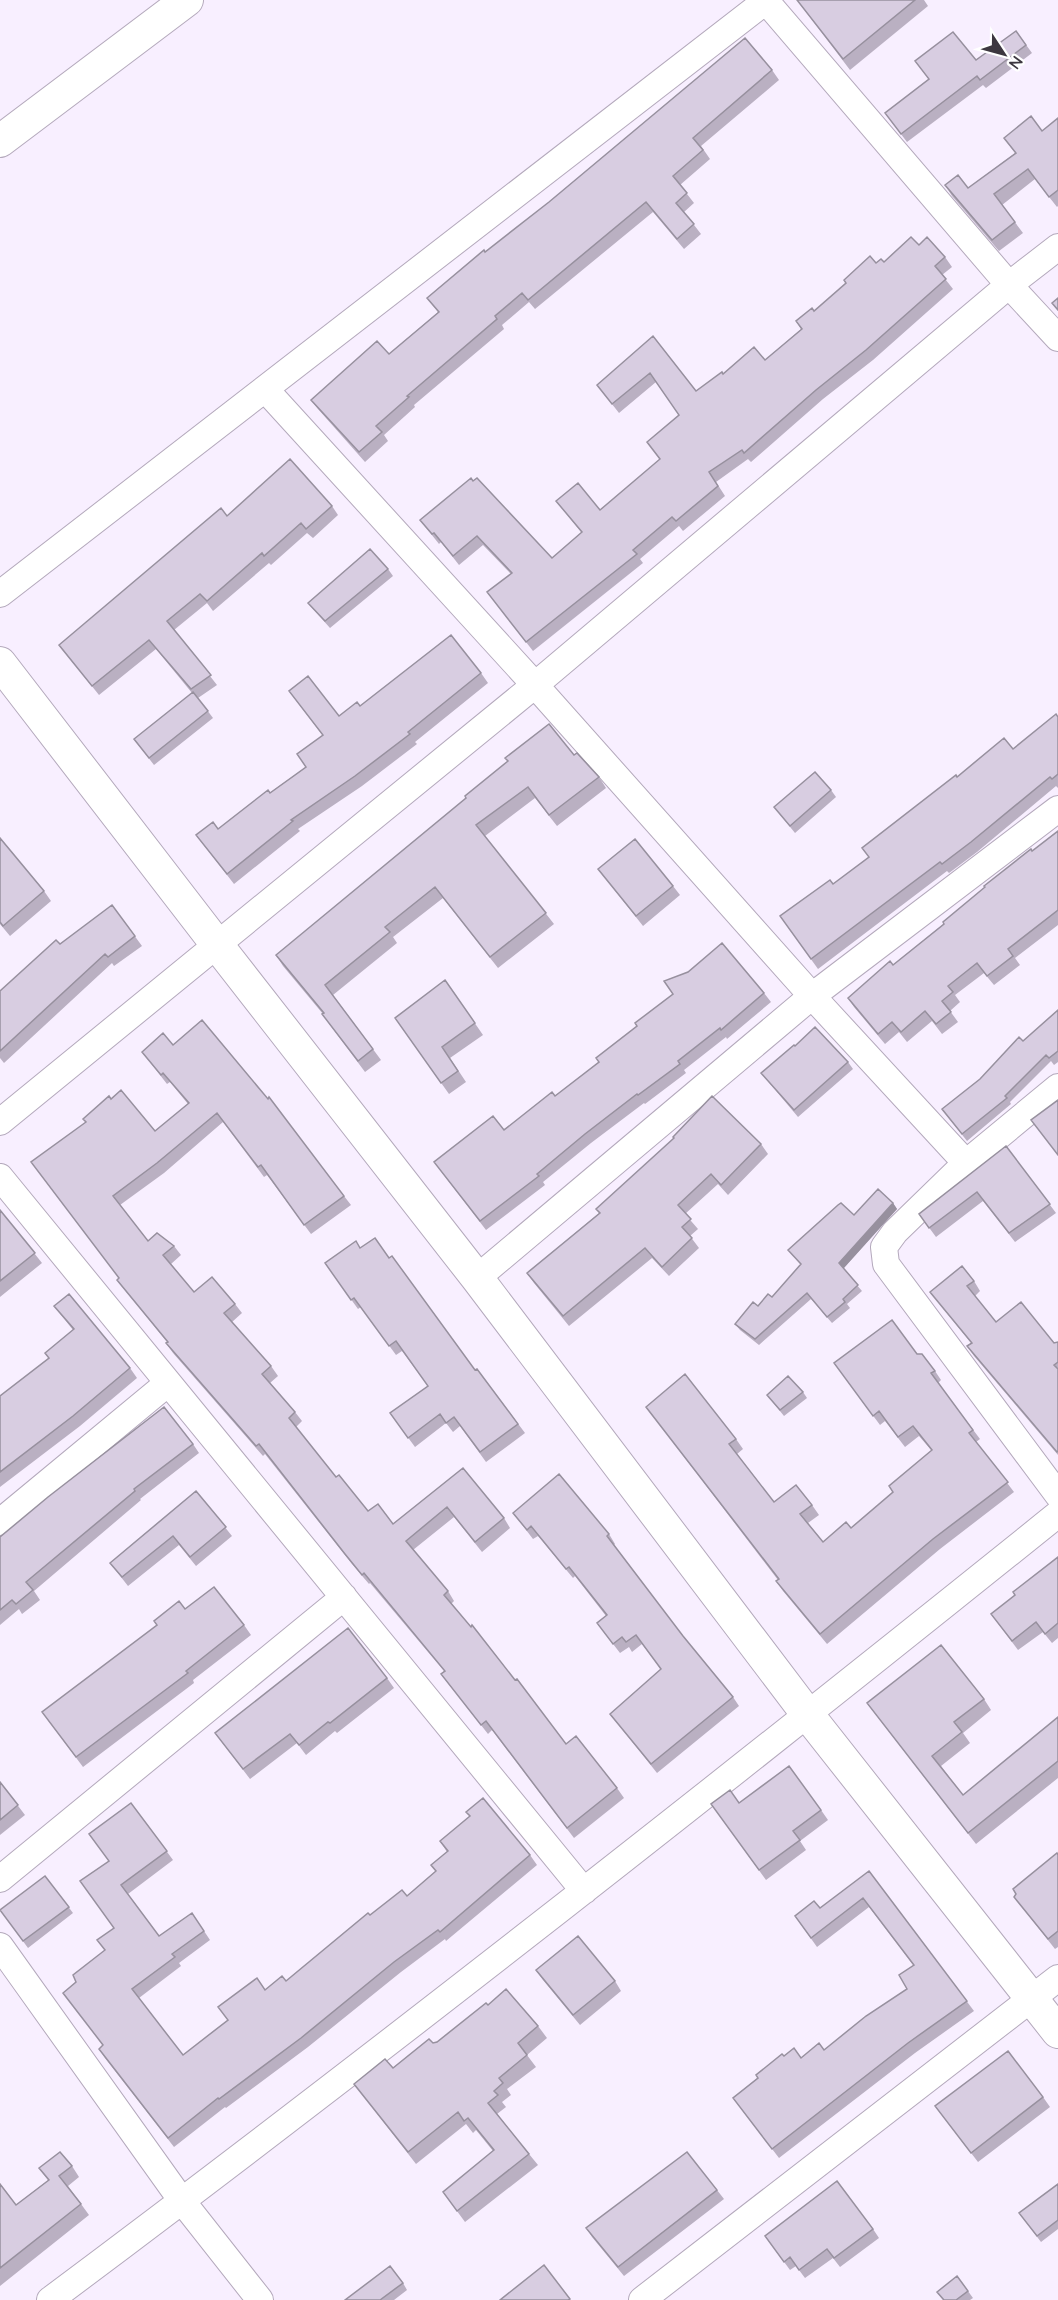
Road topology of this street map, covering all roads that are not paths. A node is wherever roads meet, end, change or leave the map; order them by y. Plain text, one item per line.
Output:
1 (187, 0) edge
2 (766, 0) edge
3 (0, 141) edge
4 (1058, 247) edge
5 (1009, 285) junction
6 (1058, 338) edge
7 (265, 389) junction
8 (0, 594) edge
9 (0, 663) edge
10 (536, 685) junction
11 (1058, 809) edge
12 (218, 946) junction
13 (812, 996) junction
14 (1058, 1087) edge
15 (0, 1122) edge
16 (966, 1163) junction
17 (0, 1177) edge
18 (477, 1278) junction
19 (168, 1383) junction
20 (1058, 1495) edge
21 (1058, 1514) edge
22 (0, 1522) edge
23 (344, 1597) junction
24 (808, 1716) junction
25 (0, 1879) edge
26 (584, 1891) junction
27 (0, 1946) edge
28 (1058, 1978) edge
29 (1032, 1999) junction
30 (1058, 2032) edge
31 (182, 2201) junction
32 (50, 2300) edge
33 (260, 2300) edge
34 (642, 2300) edge

1 - 3 street
2 - 5 street
2 - 7 street
4 - 5 street
5 - 6 street
5 - 10 street
7 - 8 street
7 - 10 street
9 - 12 street
10 - 12 street
10 - 13 street
11 - 13 street
12 - 15 street
12 - 18 street
13 - 16 street
13 - 18 street
14 - 16 street
16 - 20 street
17 - 19 street
18 - 24 street
19 - 22 street
19 - 23 street
21 - 24 street
23 - 25 street
23 - 26 street
24 - 26 street
24 - 29 street
26 - 31 street
27 - 31 street
28 - 29 street
29 - 30 street
29 - 34 street
31 - 32 street
31 - 33 street

